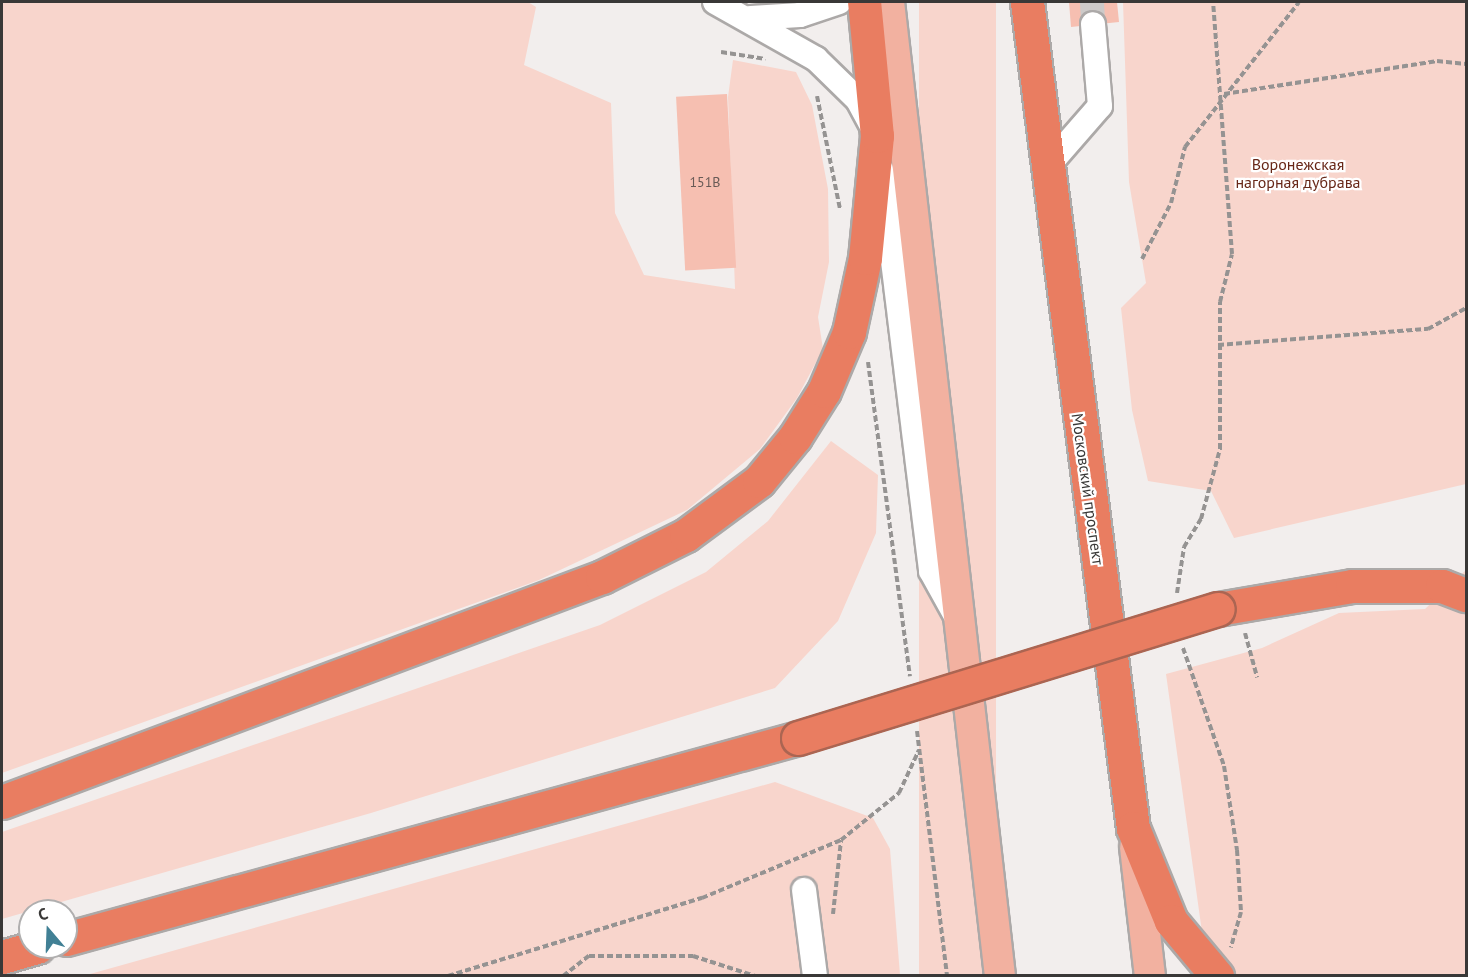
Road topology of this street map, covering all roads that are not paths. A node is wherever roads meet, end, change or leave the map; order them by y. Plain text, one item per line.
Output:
1 (715, 2) edge
2 (839, 2) edge
3 (864, 2) edge
4 (889, 2) edge
5 (1027, 2) edge
6 (751, 18) junction
7 (1093, 24) tunnel mouth
8 (878, 136) junction
9 (1046, 168) junction
10 (1467, 595) edge
11 (962, 628) junction
12 (2, 802) edge
13 (1133, 828) junction
14 (804, 890) dead end
15 (78, 936) edge
16 (18, 953) edge
17 (2, 957) edge
18 (815, 975) edge
19 (1000, 975) edge
20 (1150, 975) edge
21 (1217, 975) edge

1 - 6 street
2 - 6 street
3 - 8 highway
4 - 11 main road
5 - 9 highway, Московский проспект
6 - 8 street
7 - 9 street
8 - 11 street
8 - 12 highway
9 - 13 highway, Московский проспект
10 - 15 highway, bridge
11 - 19 main road
13 - 20 main road, Московский проспект
13 - 21 highway
14 - 18 street
16 - 17 highway

